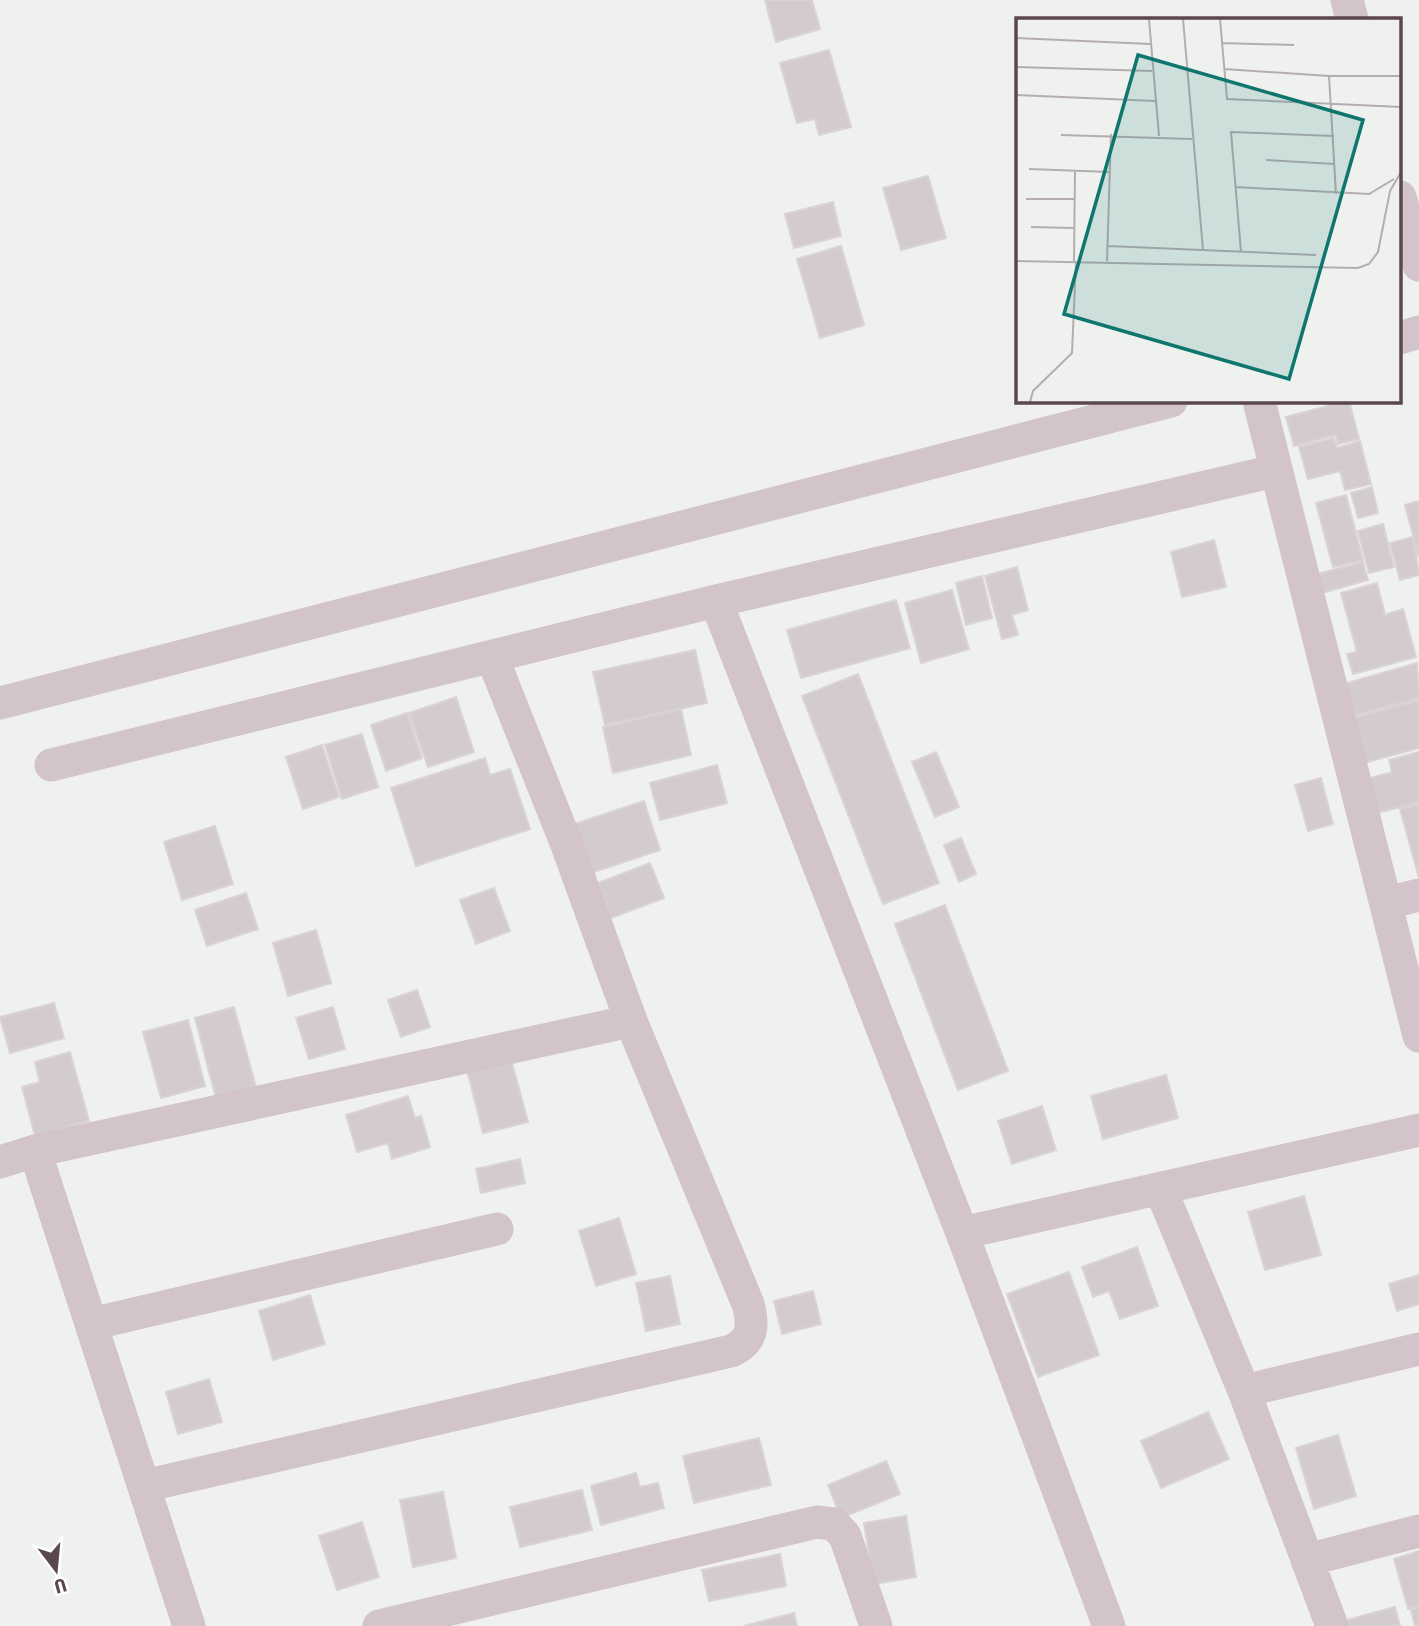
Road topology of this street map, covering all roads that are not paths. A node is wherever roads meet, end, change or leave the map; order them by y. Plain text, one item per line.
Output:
1 (1347, 0) edge
2 (1352, 18) edge
3 (1402, 204) edge
4 (1419, 265) edge
5 (1419, 332) edge
6 (1402, 337) edge
7 (1167, 402) edge
8 (1259, 402) edge
9 (1274, 471) junction
10 (716, 601) junction
11 (492, 657) junction
12 (0, 703) edge
13 (51, 765) dead end
14 (1419, 895) edge
15 (1387, 903) junction
16 (631, 1021) junction
17 (1419, 1036) edge
18 (1419, 1130) edge
19 (35, 1151) junction
20 (0, 1161) edge
21 (1161, 1190) junction
22 (497, 1229) dead end
23 (962, 1233) junction
24 (91, 1324) junction
25 (1419, 1349) edge
26 (1244, 1391) junction
27 (144, 1486) junction
28 (1419, 1531) edge
29 (1307, 1560) junction
30 (189, 1626) edge
31 (379, 1626) edge
32 (876, 1626) edge
33 (1109, 1626) edge
34 (1332, 1626) edge

1 - 2 street
3 - 4 street
5 - 6 street
7 - 12 street
8 - 9 street
9 - 10 street
9 - 15 street
10 - 11 street
10 - 23 street
11 - 13 street
11 - 16 street
14 - 15 street
15 - 17 street
16 - 19 street
16 - 27 street
18 - 21 street
19 - 20 street
19 - 24 street
21 - 23 street
21 - 26 street
22 - 24 street
23 - 33 street
24 - 27 street
25 - 26 street
26 - 29 street
27 - 30 street
28 - 29 street
29 - 34 street
31 - 32 street

